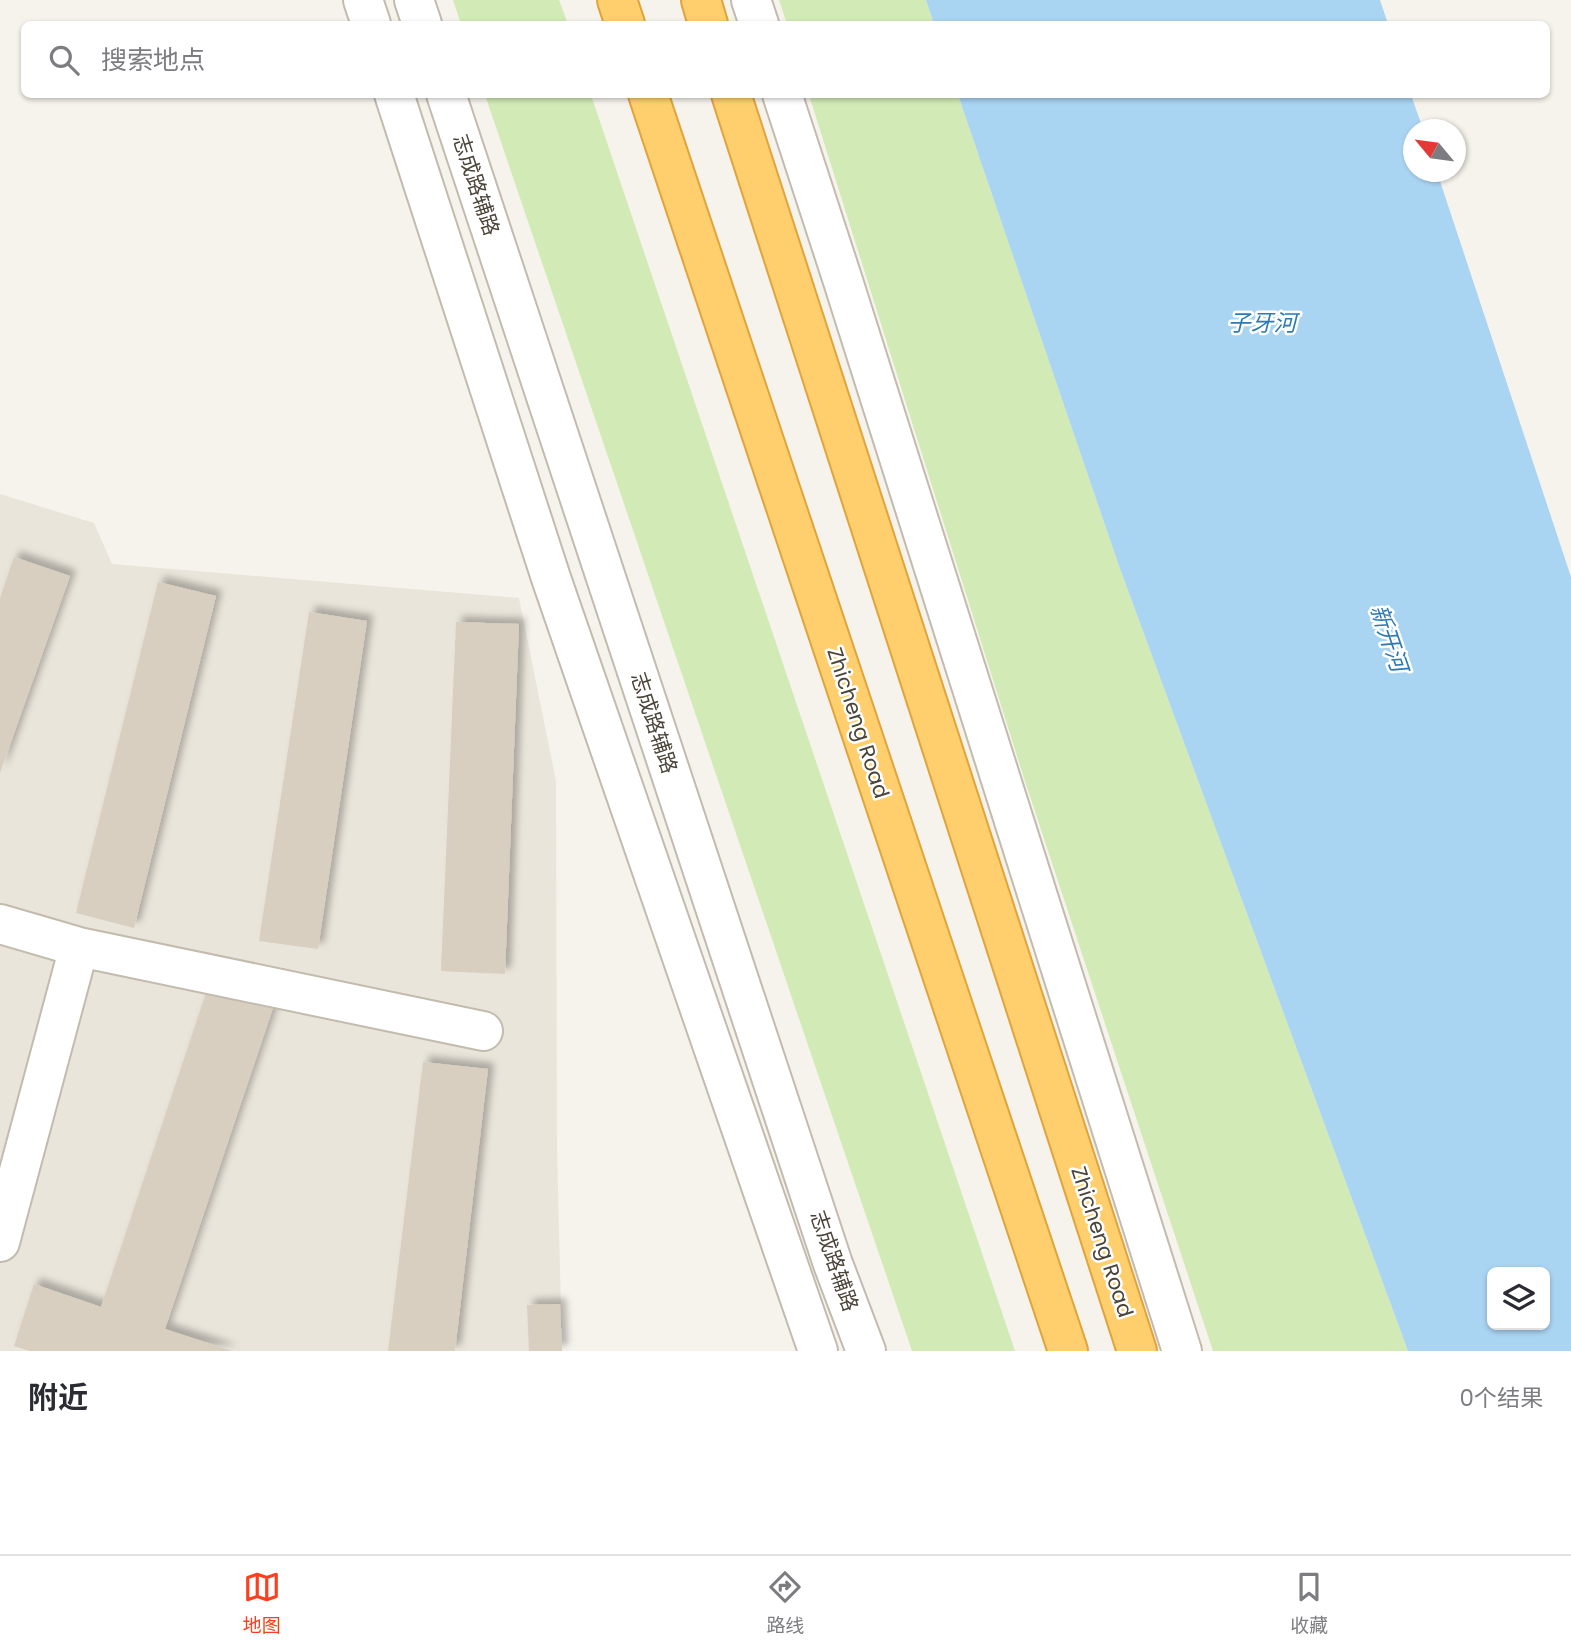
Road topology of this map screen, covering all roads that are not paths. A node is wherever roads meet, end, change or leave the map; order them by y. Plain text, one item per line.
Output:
1 (363, 0) edge
2 (414, 0) edge
3 (617, 0) edge
4 (701, 0) edge
5 (751, 0) edge
6 (370, 21) edge
7 (421, 21) edge
8 (624, 21) edge
9 (708, 21) edge
10 (758, 21) edge
11 (395, 98) edge
12 (447, 98) edge
13 (649, 98) edge
14 (732, 98) edge
15 (783, 98) edge
16 (0, 924) edge
17 (79, 947) junction
18 (483, 1031) dead end
19 (0, 1242) edge
20 (818, 1351) edge
21 (866, 1351) edge
22 (1068, 1351) edge
23 (1137, 1351) edge
24 (1182, 1351) edge

1 - 6 street
2 - 7 street
3 - 8 highway
4 - 9 highway
5 - 10 street
11 - 20 street
12 - 21 street, 志成路辅路
13 - 22 highway, Zhicheng Road
14 - 23 highway, Zhicheng Road
15 - 24 street
16 - 17 street
17 - 18 street
17 - 19 street

